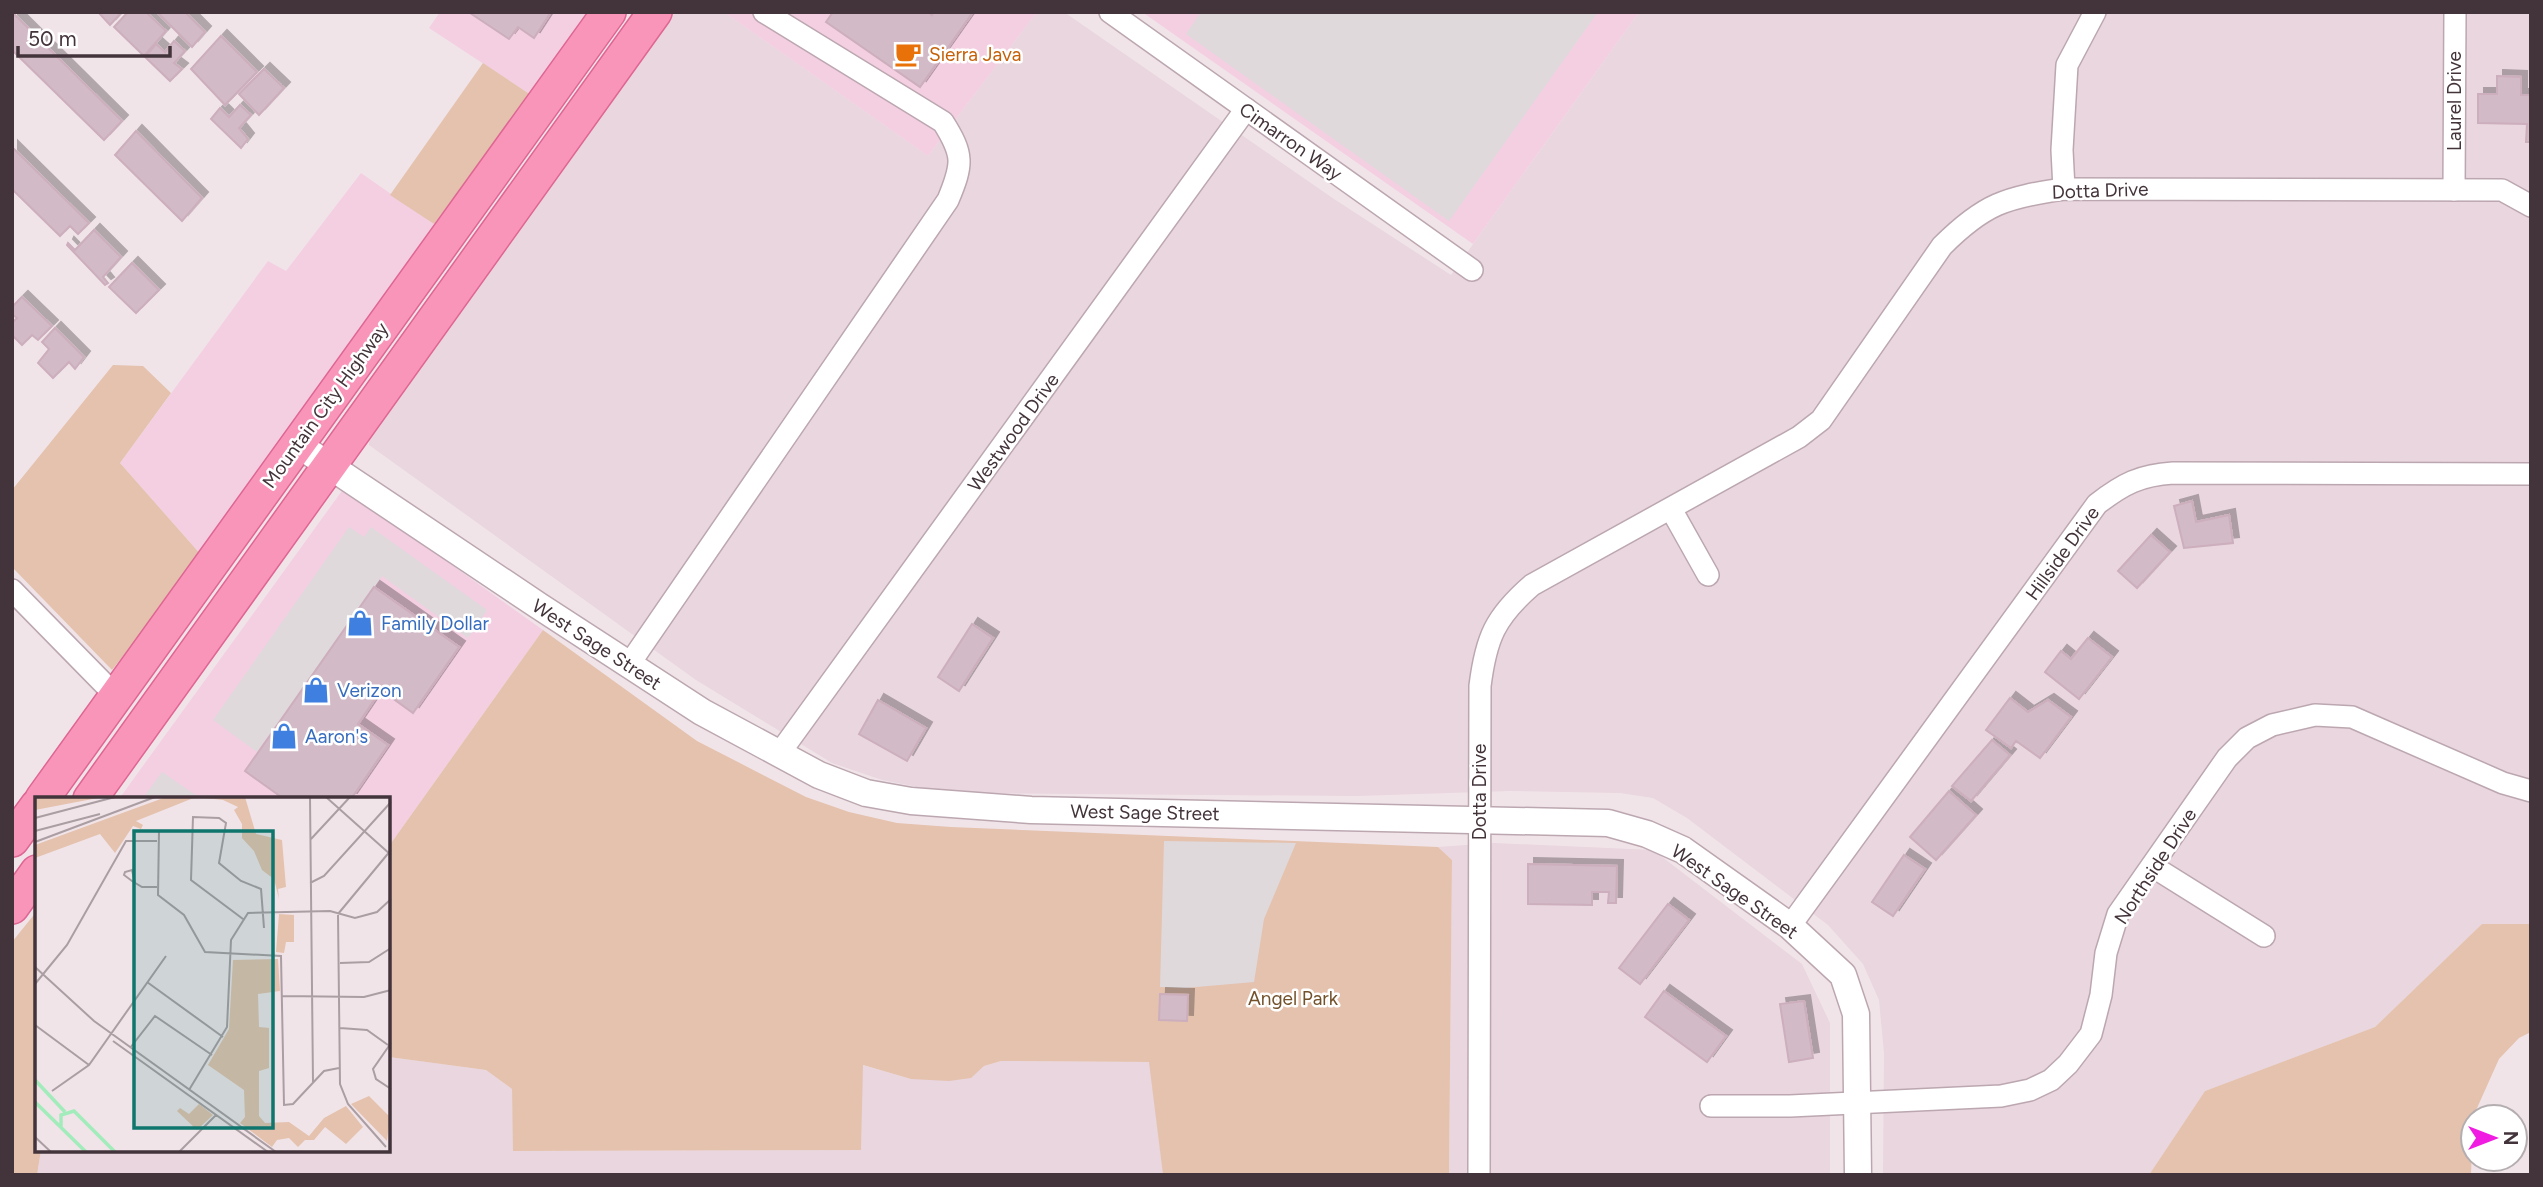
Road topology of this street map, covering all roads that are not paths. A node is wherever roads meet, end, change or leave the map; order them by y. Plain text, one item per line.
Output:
1 (609, 12) edge
2 (655, 12) edge
3 (764, 12) edge
4 (1110, 12) edge
5 (2095, 12) edge
6 (2455, 12) edge
7 (1247, 109) junction
8 (2064, 188) junction
9 (2454, 190) junction
10 (2531, 206) edge
11 (1472, 270) dead end
12 (297, 444) junction
13 (328, 466) junction
14 (2531, 474) edge
15 (1671, 509) junction
16 (1708, 575) dead end
17 (12, 590) edge
18 (628, 666) junction
19 (116, 696) junction
20 (779, 754) junction
21 (2531, 791) edge
22 (43, 797) edge
23 (91, 797) edge
24 (35, 809) edge
25 (1479, 819) junction
26 (12, 840) edge
27 (2152, 866) junction
28 (35, 875) edge
29 (12, 906) edge
30 (1790, 926) junction
31 (2264, 936) dead end
32 (1857, 1101) junction
33 (1711, 1106) dead end
34 (1479, 1175) edge
35 (1858, 1175) edge

1 - 12 main road, Mountain City Highway
2 - 13 main road, Mountain City Highway
3 - 18 street
4 - 7 street, Cimarron Way
5 - 8 street
6 - 9 street, Laurel Drive
7 - 11 street, Cimarron Way
7 - 20 street, Westwood Drive
8 - 9 street, Dotta Drive
8 - 15 street, Dotta Drive
9 - 10 street, Dotta Drive
12 - 13 street, West Sage Street
12 - 19 main road, Mountain City Highway
13 - 18 street, West Sage Street
13 - 23 main road, Mountain City Highway
14 - 30 street, Hillside Drive
15 - 16 street
15 - 25 street, Dotta Drive
17 - 19 street
18 - 20 street, West Sage Street
19 - 22 main road, Mountain City Highway
20 - 25 street, West Sage Street
21 - 27 street, Northside Drive
24 - 26 main road
25 - 30 street, West Sage Street
25 - 34 street, Dotta Drive
27 - 31 street
27 - 32 street, Northside Drive
28 - 29 main road
30 - 32 street, West Sage Street
32 - 33 street, Northside Drive
32 - 35 street, West Sage Street

